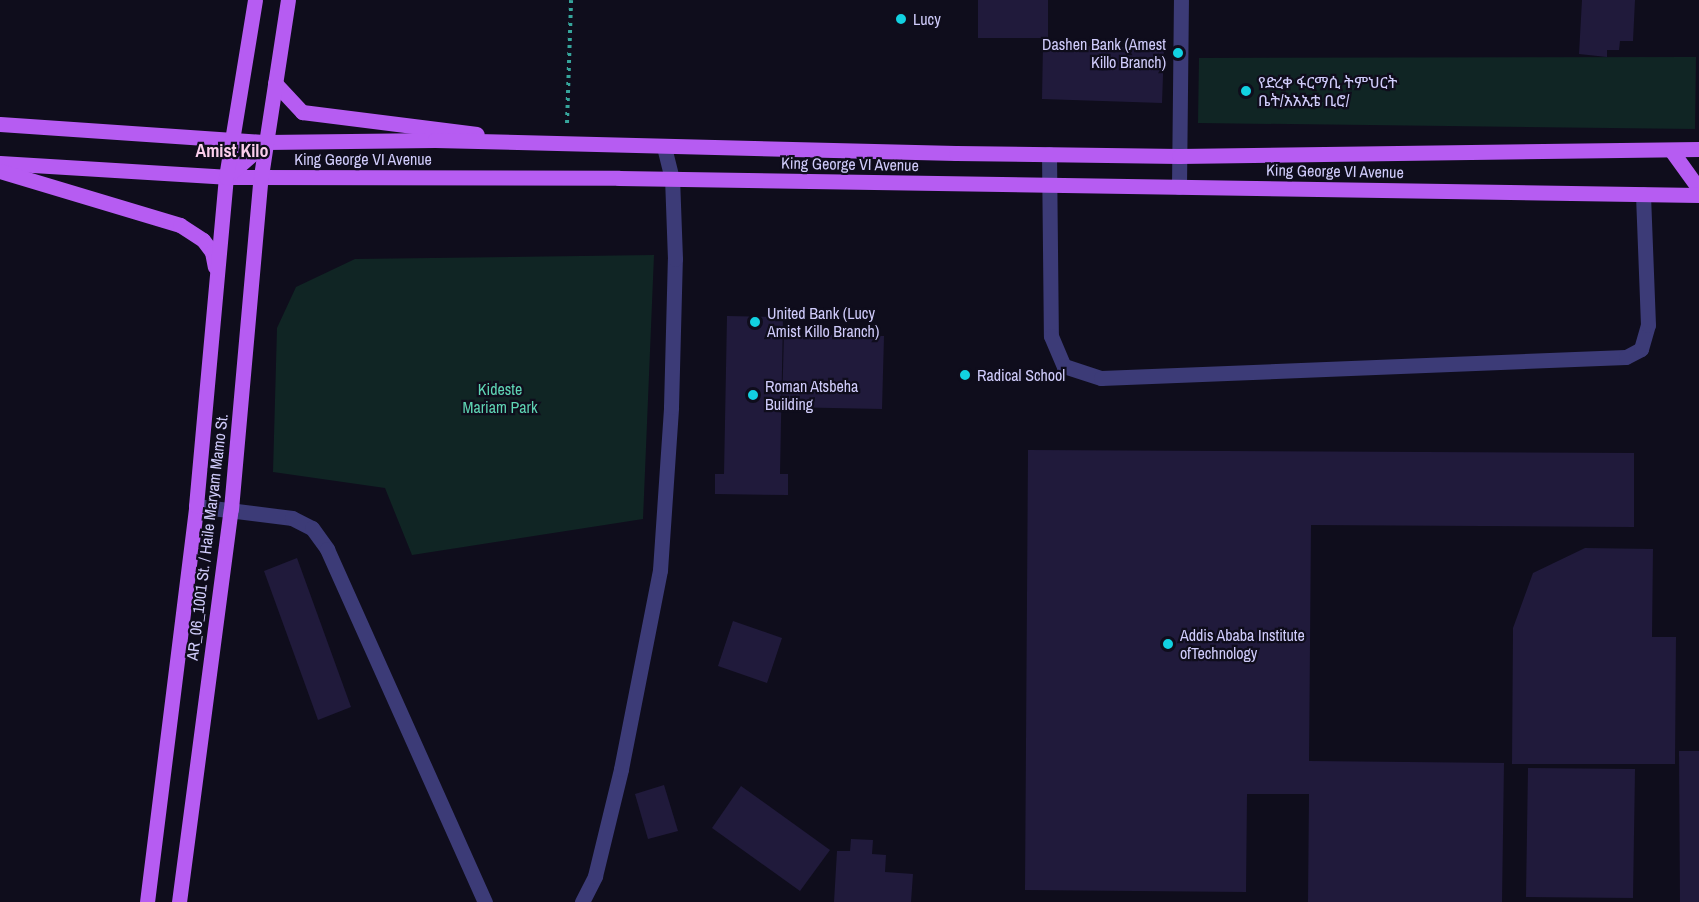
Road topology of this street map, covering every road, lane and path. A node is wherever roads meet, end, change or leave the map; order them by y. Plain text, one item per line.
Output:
1 (255, 0) edge
2 (288, 0) edge
3 (572, 0) edge
4 (1181, 0) edge
5 (275, 83) junction
6 (0, 124) edge
7 (231, 141) junction
8 (266, 142) junction
9 (546, 144) junction
10 (566, 144) junction
11 (664, 147) junction
12 (1699, 149) edge
13 (1671, 150) junction
14 (1049, 153) junction
15 (1179, 156) junction
16 (0, 163) edge
17 (0, 171) edge
18 (261, 176) junction
19 (226, 177) junction
20 (672, 180) junction
21 (1050, 184) junction
22 (1179, 187) junction
23 (1699, 189) edge
24 (1643, 194) junction
25 (1699, 195) edge
26 (217, 277) junction
27 (196, 506) junction
28 (231, 509) junction
29 (147, 902) edge
30 (179, 902) edge
31 (485, 902) edge
32 (582, 902) edge

1 - 7 main road
2 - 5 main road, AR_06_1001 St. / Haile Maryam Mamo St.
3 - 10 path
4 - 15 street
5 - 8 main road, AR_06_1001 St. / Haile Maryam Mamo St.
5 - 9 main road
6 - 7 main road
7 - 8 main road, King George VI Avenue
7 - 19 main road
8 - 9 main road, King George VI Avenue
8 - 18 main road, AR_06_1001 St. / Haile Maryam Mamo St.
8 - 19 main road
9 - 10 main road, King George VI Avenue
10 - 11 main road, King George VI Avenue
11 - 14 main road, King George VI Avenue
11 - 20 street
12 - 13 main road, King George VI Avenue
13 - 15 main road, King George VI Avenue
13 - 23 main road
14 - 15 main road, King George VI Avenue
14 - 21 street
15 - 22 street
16 - 19 main road, King George VI Avenue
17 - 26 main road
18 - 19 main road, King George VI Avenue
18 - 20 main road, King George VI Avenue
18 - 28 main road, AR_06_1001 St. / Haile Maryam Mamo St.
19 - 26 main road
20 - 21 main road, King George VI Avenue
20 - 32 street
21 - 22 main road, King George VI Avenue
21 - 24 street
22 - 24 main road, King George VI Avenue
24 - 25 main road, King George VI Avenue
26 - 27 main road
27 - 28 street
27 - 29 main road
28 - 30 main road, AR_06_1001 St. / Haile Maryam Mamo St.
28 - 31 street

